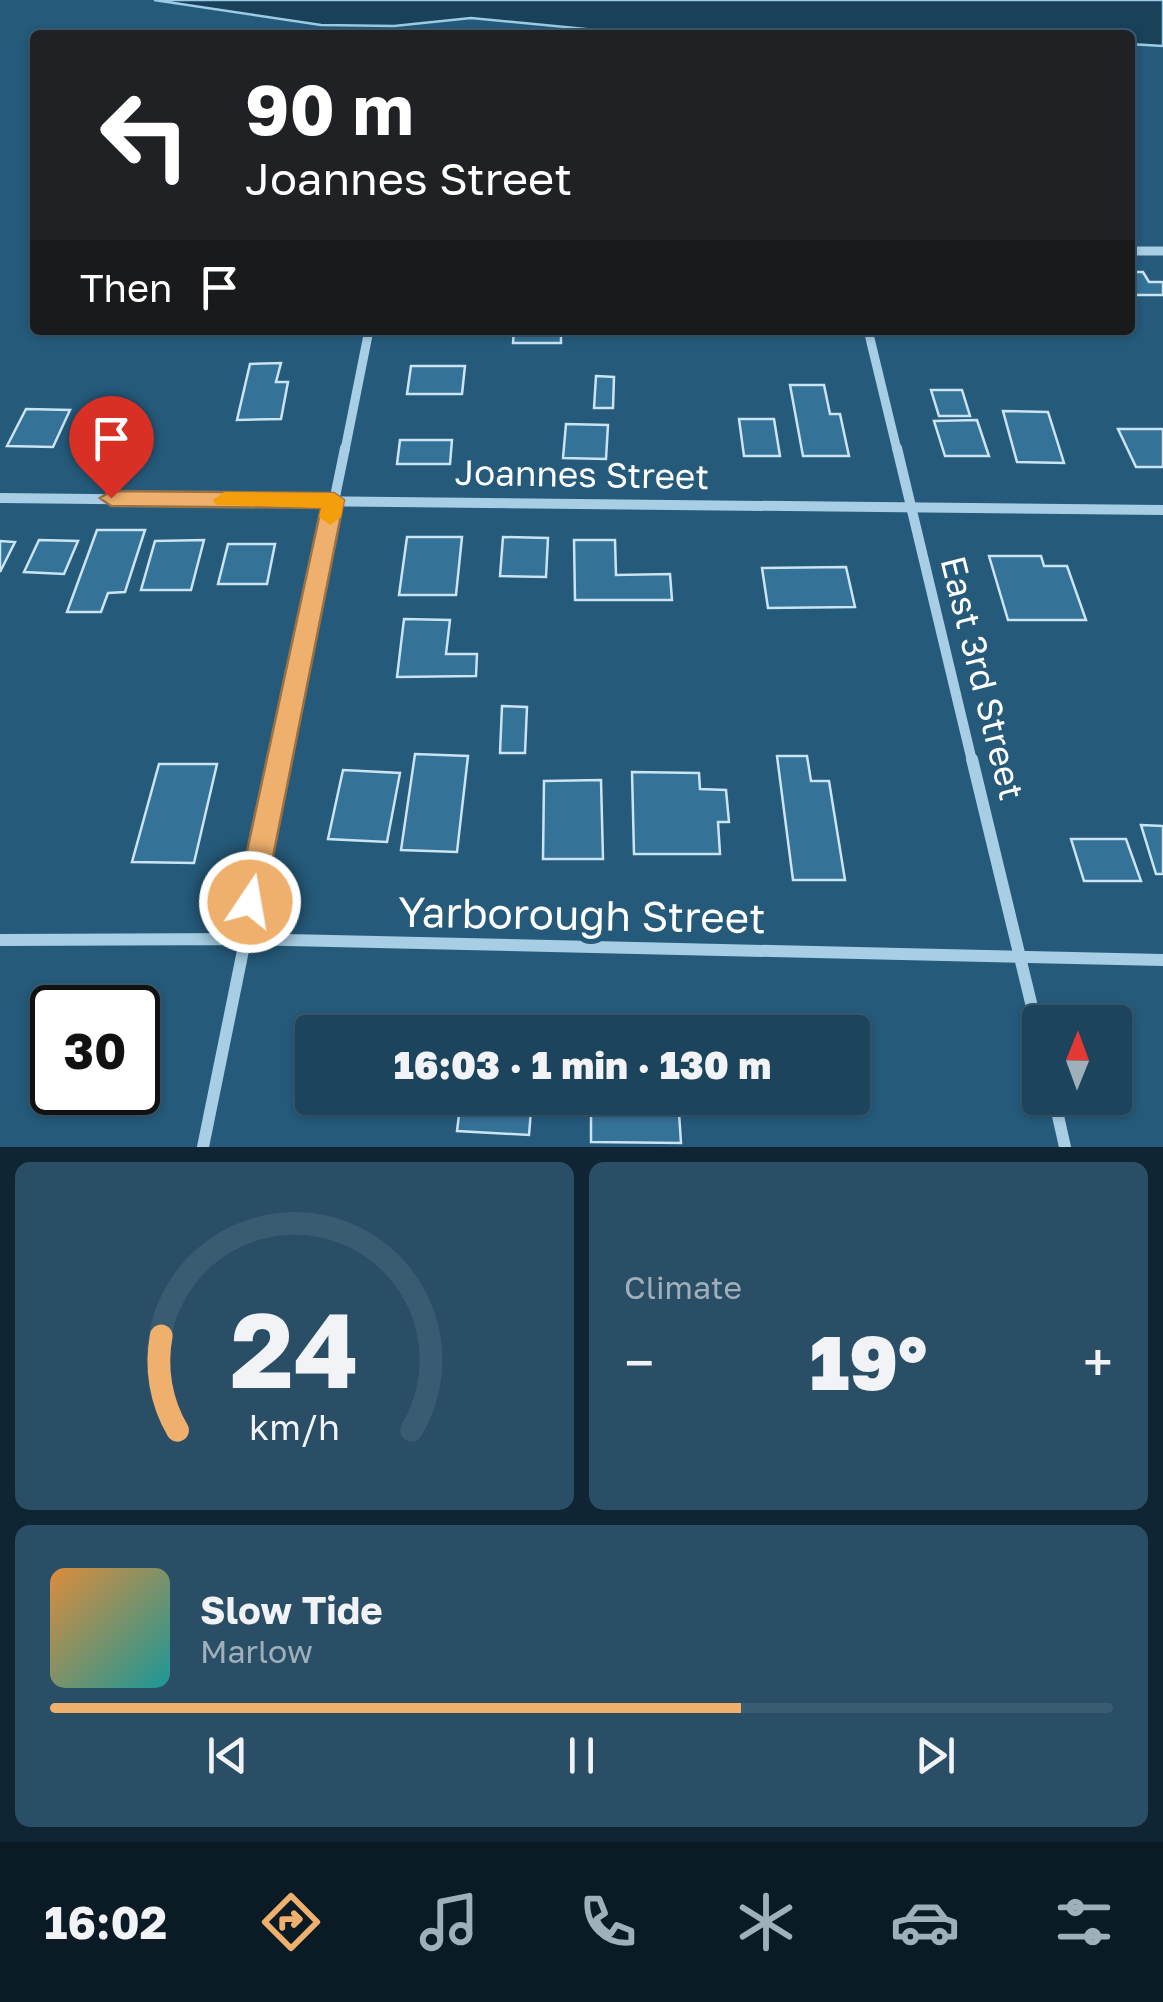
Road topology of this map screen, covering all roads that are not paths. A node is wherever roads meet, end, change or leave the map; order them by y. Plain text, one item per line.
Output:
1 (1135, 250) edge
2 (1163, 251) edge
3 (368, 335) edge
4 (869, 335) edge
5 (0, 498) edge
6 (334, 500) junction
7 (908, 506) junction
8 (1163, 510) edge
9 (243, 939) junction
10 (0, 940) edge
11 (1020, 958) junction
12 (1163, 960) edge
13 (1031, 1005) edge
14 (1058, 1115) edge
15 (203, 1147) edge
16 (1065, 1147) edge

1 - 2 street
3 - 6 street
4 - 7 street, East 3rd Street
5 - 6 street, Joannes Street
6 - 7 street, Joannes Street
6 - 9 street
7 - 8 street, Joannes Street
7 - 11 street, East 3rd Street
9 - 10 street, Yarborough Street
9 - 11 street, Yarborough Street
9 - 15 street
11 - 12 street, Yarborough Street
11 - 13 street, East 3rd Street
14 - 16 street

